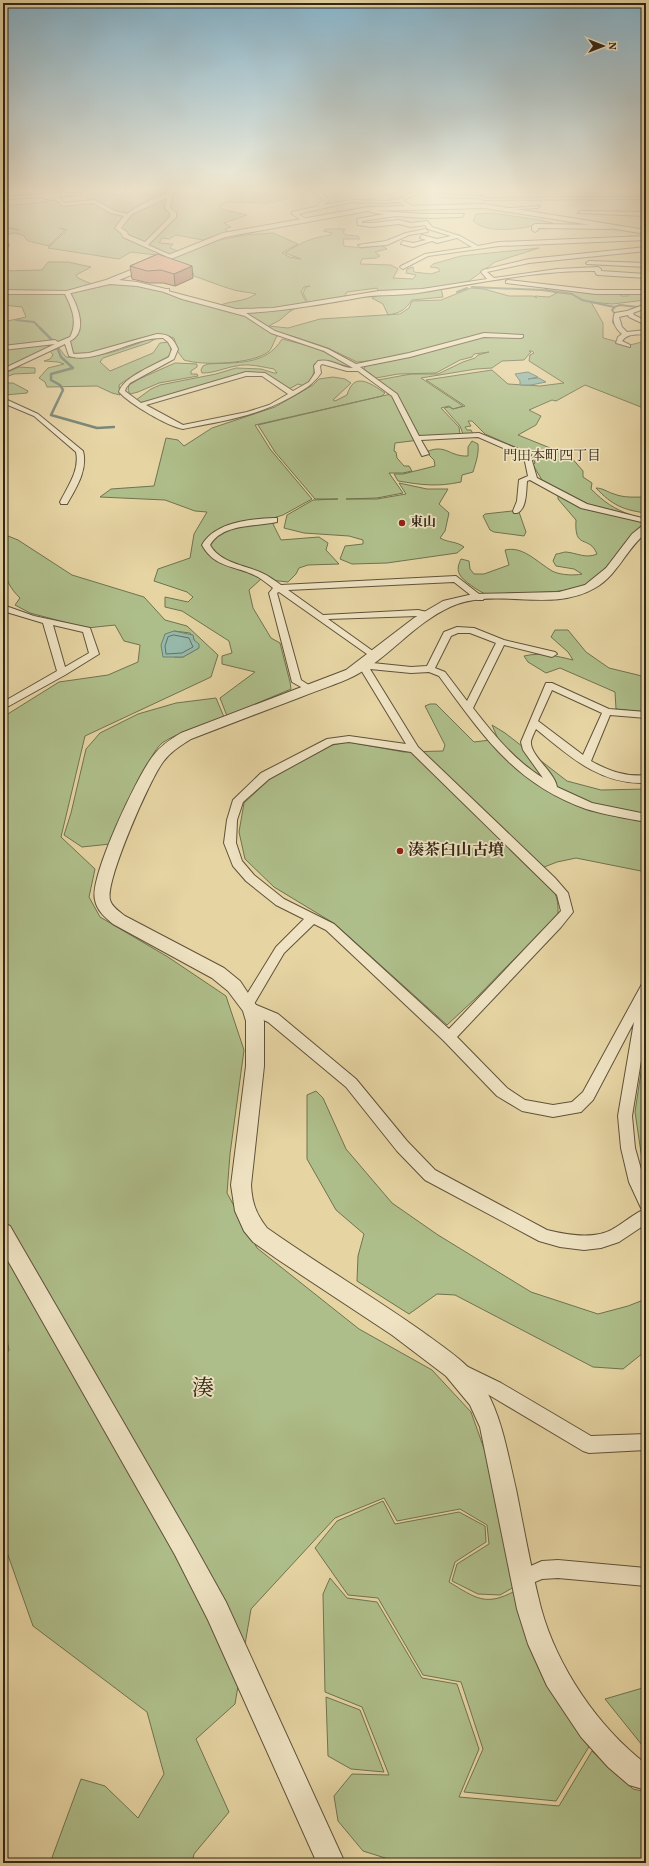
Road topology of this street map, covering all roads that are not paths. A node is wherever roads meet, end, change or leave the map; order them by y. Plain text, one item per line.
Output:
1 (121, 277) edge
2 (490, 277) edge
3 (505, 277) edge
4 (488, 280) junction
5 (109, 282) junction
6 (3, 292) edge
7 (67, 292) junction
8 (166, 292) joint
9 (646, 292) edge
10 (646, 306) edge
11 (236, 311) junction
12 (628, 313) junction
13 (646, 323) edge
14 (646, 332) edge
15 (626, 334) junction
16 (521, 336) dead end
17 (67, 341) junction
18 (628, 346) dead end
19 (3, 348) edge
20 (357, 367) junction
21 (3, 371) edge
22 (293, 394) junction
23 (3, 400) edge
24 (140, 405) junction
25 (418, 438) junction
26 (425, 454) dead end
27 (533, 477) junction
28 (64, 502) dead end
29 (517, 511) dead end
30 (274, 520) dead end
31 (646, 520) edge
32 (646, 528) edge
33 (278, 588) junction
34 (480, 598) junction
35 (3, 608) edge
36 (429, 614) junction
37 (321, 618) junction
38 (47, 620) junction
39 (501, 642) junction
40 (552, 654) dead end
41 (374, 656) junction
42 (363, 665) junction
43 (430, 669) junction
44 (62, 673) junction
45 (310, 689) junction
46 (3, 692) edge
47 (4, 705) edge
48 (468, 709) junction
49 (607, 712) junction
50 (646, 715) edge
51 (533, 722) junction
52 (414, 749) junction
53 (585, 762) junction
54 (646, 778) edge
55 (552, 790) junction
56 (646, 818) edge
57 (313, 918) junction
58 (646, 988) edge
59 (646, 994) edge
60 (248, 1006) junction
61 (449, 1037) junction
62 (646, 1204) edge
63 (646, 1216) edge
64 (3, 1233) edge
65 (454, 1368) junction
66 (646, 1442) edge
67 (646, 1577) edge
68 (522, 1578) junction
69 (646, 1777) edge
70 (331, 1863) edge

1 - 5 street
2 - 4 street
3 - 4 street
4 - 9 street
4 - 11 street
5 - 7 street
5 - 8 street
6 - 7 street
7 - 17 street
8 - 11 street
10 - 12 street
11 - 20 street
12 - 13 street
12 - 15 street
14 - 15 street
15 - 18 street
16 - 20 street
17 - 19 street
17 - 21 street
17 - 24 street
20 - 22 street
20 - 25 street
22 - 24 street
22 - 24 street
23 - 28 street
25 - 26 street
25 - 27 street
27 - 29 street
27 - 31 street
30 - 33 street
32 - 34 street
33 - 34 street
33 - 37 street
33 - 45 street
34 - 36 street
35 - 38 street
36 - 37 street
36 - 41 street
37 - 41 street
38 - 44 street
38 - 44 street
39 - 40 street
39 - 43 street
39 - 48 street
41 - 42 street
42 - 43 street
42 - 45 street
42 - 52 street
43 - 48 street
44 - 47 street
45 - 60 street
46 - 47 street
48 - 55 street
49 - 50 street
49 - 51 street
49 - 53 street
51 - 53 street
51 - 55 street
52 - 57 street
52 - 61 street
53 - 54 street
55 - 56 street
57 - 60 street
57 - 61 street
58 - 61 street
59 - 62 street
60 - 63 street
60 - 65 street
64 - 70 street
65 - 66 street
65 - 68 street
67 - 68 street
68 - 69 street

